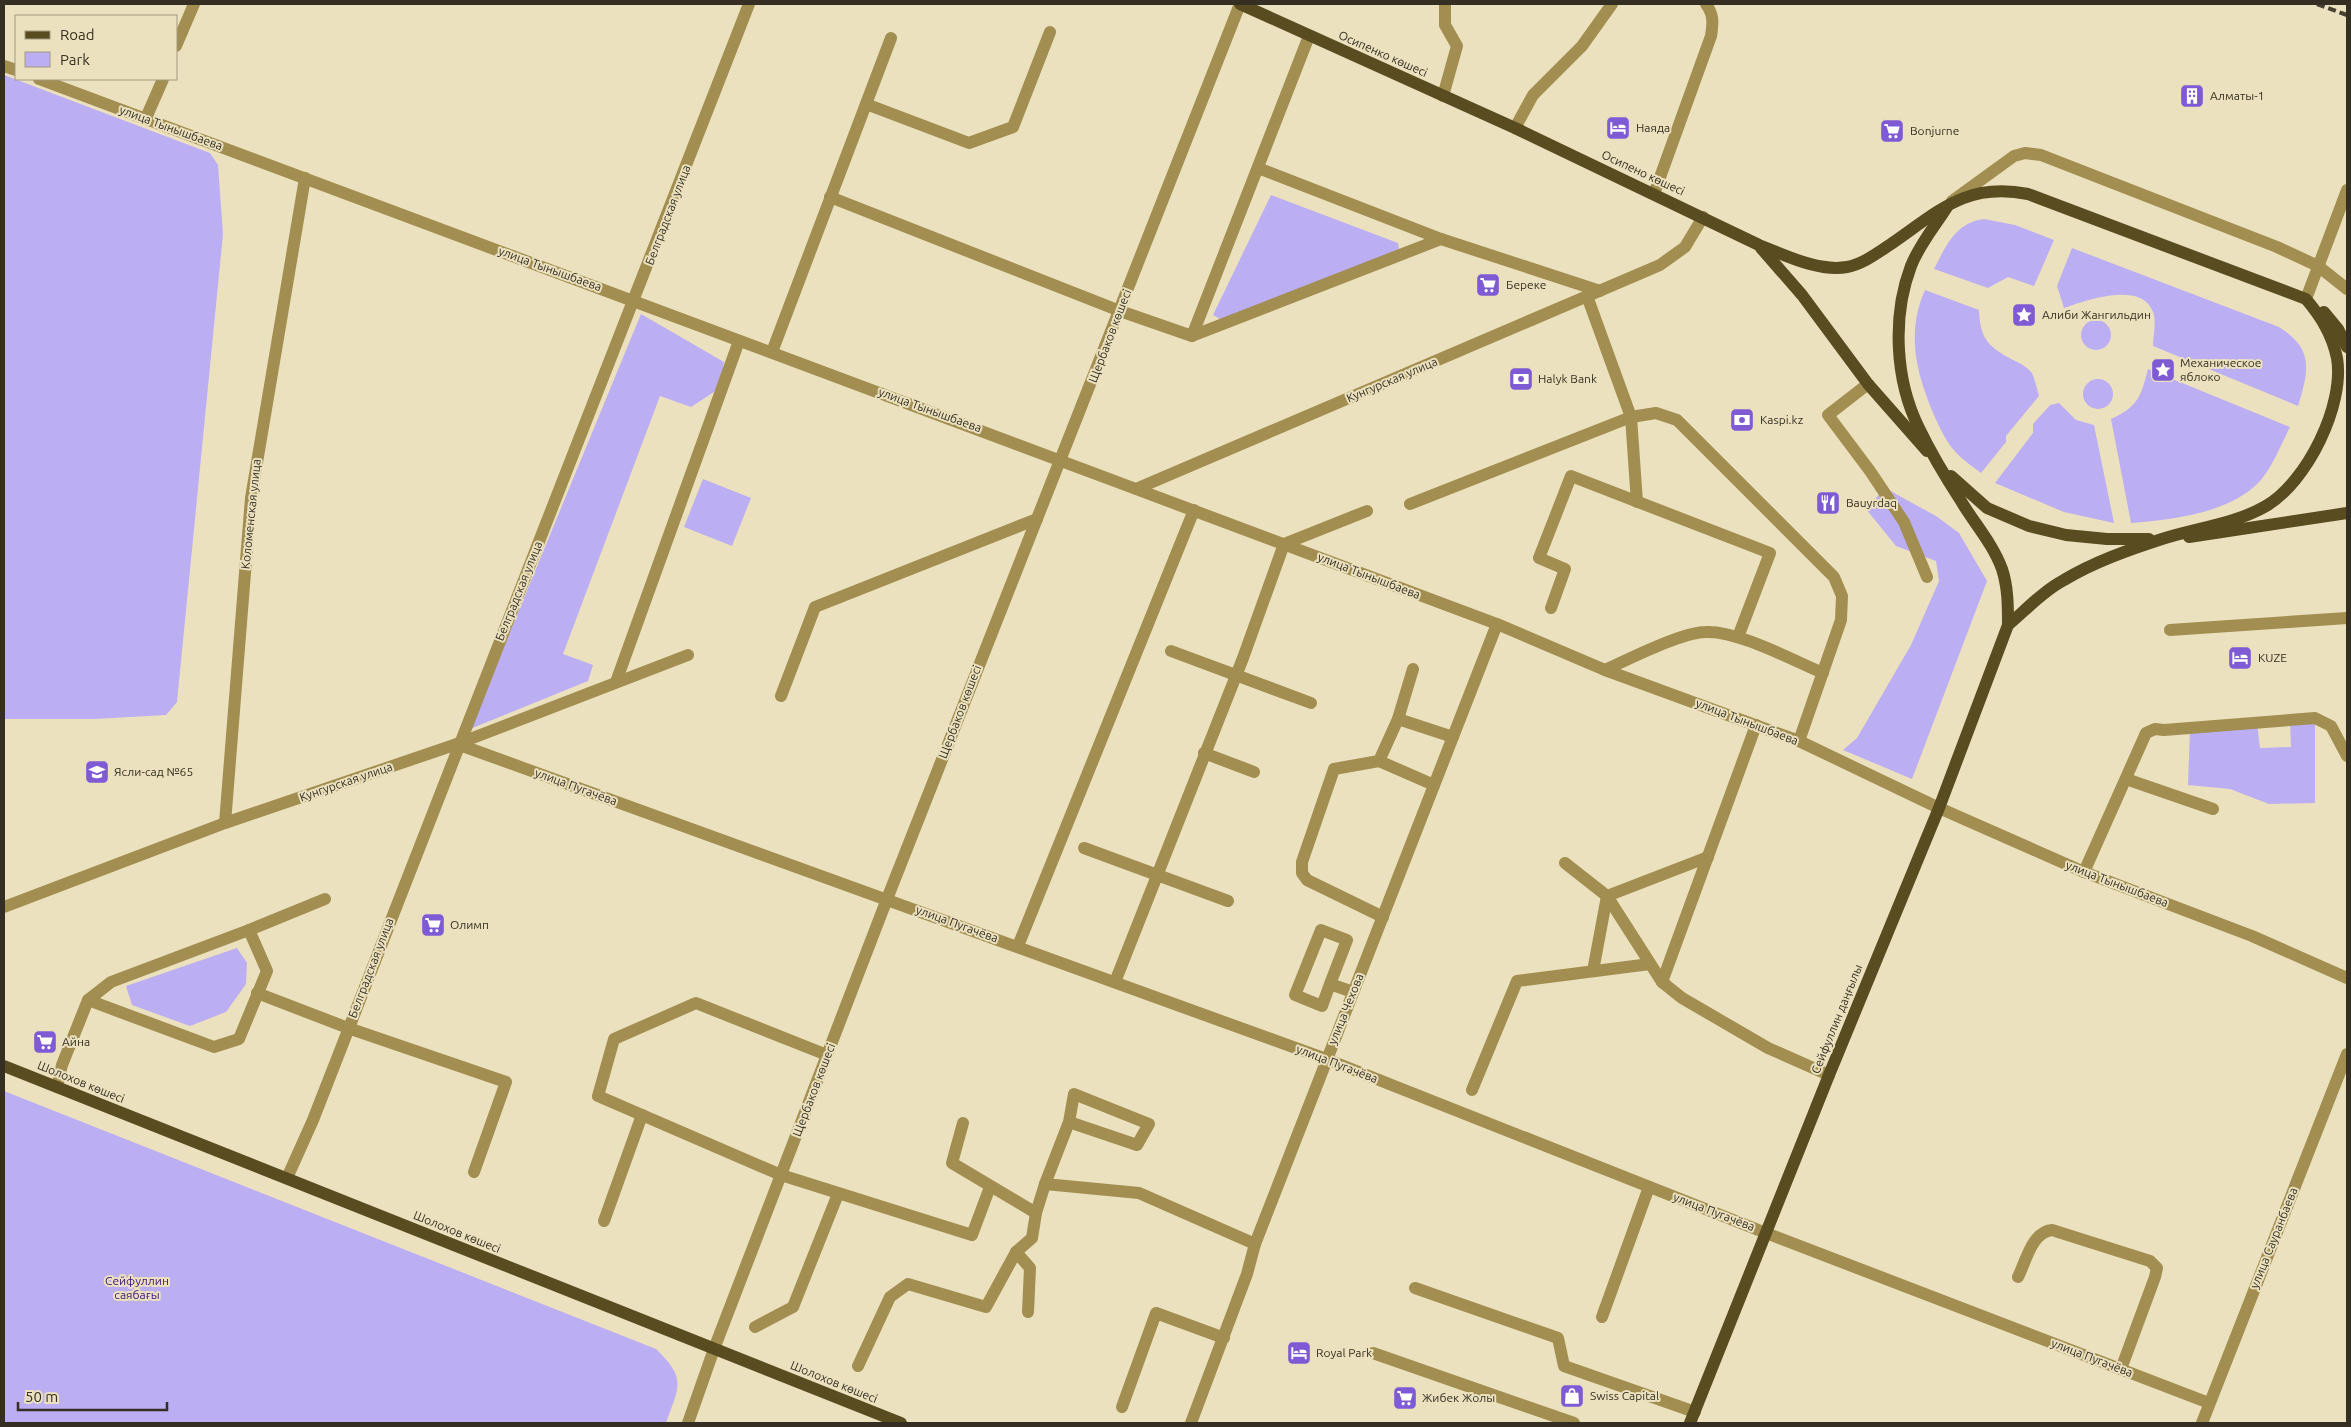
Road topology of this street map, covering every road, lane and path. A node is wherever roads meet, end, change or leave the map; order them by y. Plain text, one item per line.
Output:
1 (194, 4) edge
2 (750, 4) edge
3 (1240, 4) edge
4 (1445, 4) edge
5 (1612, 4) edge
6 (1710, 6) edge
7 (1050, 32) dead end
8 (1309, 36) junction
9 (891, 38) dead end
10 (178, 41) edge
11 (42, 80) edge
12 (163, 80) edge
13 (1443, 96) junction
14 (866, 104) junction
15 (146, 118) junction
16 (1515, 128) junction
17 (1258, 168) junction
18 (305, 178) junction
19 (2347, 190) edge
20 (1654, 194) junction
21 (830, 198) junction
22 (1949, 203) junction
23 (1703, 217) junction
24 (1442, 239) junction
25 (1759, 245) junction
26 (2318, 266) junction
27 (2347, 288) edge
28 (1600, 291) junction
29 (1587, 296) junction
30 (2306, 299) junction
31 (636, 301) junction
32 (1120, 311) junction
33 (1192, 336) junction
34 (739, 341) junction
35 (2347, 347) edge
36 (772, 352) junction
37 (1868, 384) junction
38 (1631, 416) junction
39 (1062, 460) junction
40 (1943, 469) junction
41 (1136, 489) junction
42 (1637, 502) junction
43 (1410, 504) dead end
44 (1194, 510) junction
45 (1367, 511) dead end
46 (2344, 515) edge
47 (1036, 519) junction
48 (2162, 539) junction
49 (1284, 544) junction
50 (1927, 577) dead end
51 (1551, 608) dead end
52 (2347, 618) edge
53 (1497, 624) junction
54 (2008, 625) junction
55 (2170, 630) dead end
56 (1738, 638) junction
57 (1171, 651) dead end
58 (688, 655) dead end
59 (1413, 669) dead end
60 (1605, 670) junction
61 (1823, 673) junction
62 (1236, 675) junction
63 (616, 682) junction
64 (781, 696) dead end
65 (1311, 703) dead end
66 (1398, 719) junction
67 (1756, 725) junction
68 (1453, 737) junction
69 (1799, 741) junction
70 (458, 744) junction
71 (1204, 753) junction
72 (2347, 756) edge
73 (1379, 761) junction
74 (1254, 772) dead end
75 (2126, 779) junction
76 (1434, 785) junction
77 (1940, 808) junction
78 (2213, 809) dead end
79 (225, 823) junction
80 (1084, 848) dead end
81 (1708, 857) junction
82 (1565, 863) dead end
83 (2084, 872) junction
84 (1156, 874) junction
85 (1607, 896) junction
86 (887, 898) junction
87 (325, 899) dead end
88 (1228, 901) dead end
89 (4, 907) edge
90 (1383, 917) junction
91 (249, 930) junction
92 (1018, 946) junction
93 (1650, 964) junction
94 (1592, 971) junction
95 (2347, 978) edge
96 (1115, 982) junction
97 (1662, 982) junction
98 (1330, 984) junction
99 (1353, 992) junction
100 (257, 993) junction
101 (88, 1000) junction
102 (348, 1028) junction
103 (2347, 1054) edge
104 (827, 1055) junction
105 (1326, 1059) junction
106 (4, 1066) edge
107 (1829, 1074) junction
108 (57, 1087) junction
109 (1472, 1090) dead end
110 (642, 1115) junction
111 (1069, 1122) junction
112 (963, 1123) dead end
113 (474, 1172) dead end
114 (781, 1175) junction
115 (287, 1178) junction
116 (1044, 1184) junction
117 (990, 1187) junction
118 (1649, 1187) junction
119 (838, 1194) junction
120 (1036, 1213) junction
121 (604, 1221) dead end
122 (1766, 1233) junction
123 (1255, 1244) junction
124 (1016, 1252) junction
125 (2018, 1277) dead end
126 (1415, 1288) dead end
127 (1028, 1312) dead end
128 (1602, 1317) dead end
129 (755, 1327) dead end
130 (1224, 1338) junction
131 (714, 1349) junction
132 (1373, 1353) dead end
133 (858, 1366) dead end
134 (2121, 1370) junction
135 (2209, 1403) junction
136 (1122, 1407) dead end
137 (1693, 1418) edge
138 (688, 1423) edge
139 (901, 1423) edge
140 (1191, 1423) edge
141 (1574, 1423) edge
142 (2202, 1423) edge

1 - 10 street
2 - 31 street, Белградская улица
3 - 8 main road, Осипенко көшесі
3 - 32 street, Щербаков көшесі
4 - 13 street
5 - 16 street
6 - 20 street
7 - 14 street
8 - 13 main road, Осипенко көшесі
8 - 17 street
9 - 14 street
11 - 15 street, улица Тынышбаева
12 - 15 street
13 - 16 main road, Осипенко көшесі
14 - 21 street
15 - 18 street, улица Тынышбаева
16 - 20 main road, Осипено көшесі
17 - 24 street
17 - 33 street
18 - 31 street, улица Тынышбаева
18 - 79 street, Коломенская улица
19 - 26 street
20 - 23 main road, Осипено көшесі
21 - 32 street
21 - 36 street
22 - 25 main road, Осипено көшесі
22 - 26 street
22 - 30 main road, Осипено көшесі
22 - 40 main road
23 - 25 main road, Осипено көшесі
23 - 28 street, Кунгурская улица
24 - 28 street
24 - 33 street
25 - 37 main road
26 - 27 street
26 - 30 street
28 - 29 street, Кунгурская улица
29 - 38 street
29 - 41 street, Кунгурская улица
30 - 35 main road, Осипено көшесі
30 - 48 main road
31 - 34 street, улица Тынышбаева
31 - 70 street, Белградская улица
32 - 33 street
32 - 39 street, Щербаков көшесі
34 - 36 street, улица Тынышбаева
34 - 63 street
36 - 39 street, улица Тынышбаева
37 - 40 main road
37 - 50 street
38 - 42 street
38 - 43 street
38 - 61 street
39 - 41 street
39 - 47 street, Щербаков көшесі
40 - 48 main road
40 - 54 main road, Сейфуллин даңғылы
41 - 44 street, улица Тынышбаева
42 - 51 street
42 - 56 street
44 - 49 street, улица Тынышбаева
44 - 92 street
45 - 49 street
46 - 48 main road
47 - 64 street
47 - 86 street, Щербаков көшесі
48 - 54 main road, Сейфуллин даңғылы
49 - 53 street, улица Тынышбаева
49 - 62 street
52 - 55 street
53 - 60 street, улица Тынышбаева
53 - 68 street, улица Чехова
54 - 77 main road, Сейфуллин даңғылы
56 - 60 street
56 - 61 street
57 - 62 street
58 - 63 street, Кунгурская улица
59 - 66 street
60 - 67 street, улица Тынышбаева
61 - 69 street
62 - 65 street
62 - 71 street
63 - 70 street, Кунгурская улица
66 - 68 street
66 - 73 street
67 - 69 street, улица Тынышбаева
67 - 81 street
68 - 76 street, улица Чехова
69 - 77 street, улица Тынышбаева
70 - 79 street, Кунгурская улица
70 - 86 street, улица Пугачёва
70 - 102 street, Белградская улица
71 - 74 street
71 - 84 street
72 - 75 street
73 - 76 street
73 - 90 street
75 - 78 street
75 - 83 street
76 - 90 street, улица Чехова
77 - 83 street, улица Тынышбаева
77 - 107 main road, Сейфуллин даңғылы
79 - 89 street, Кунгурская улица
80 - 84 street
81 - 85 street
81 - 97 street
82 - 85 street
83 - 95 street, улица Тынышбаева
84 - 88 street
84 - 96 street
85 - 93 street
85 - 94 street
86 - 92 street, улица Пугачёва
86 - 104 street, Щербаков көшесі
87 - 91 street
90 - 99 street, улица Чехова
91 - 100 street
91 - 101 street
92 - 96 street, улица Пугачёва
93 - 94 street
93 - 97 street
94 - 109 street
96 - 105 street, улица Пугачёва
97 - 107 street
98 - 98 street
98 - 99 street
99 - 105 street, улица Чехова
100 - 101 street
100 - 102 street
101 - 108 street
102 - 113 street
102 - 115 street, Белградская улица
103 - 135 street, улица Сауранбаева
104 - 110 street
104 - 114 street, Щербаков көшесі
105 - 118 street, улица Пугачёва
105 - 123 street, улица Чехова
106 - 108 main road, Шолохов көшесі
107 - 122 main road, Сейфуллин даңғылы
108 - 115 main road, Шолохов көшесі
110 - 114 street
110 - 121 street
111 - 111 street
111 - 116 street
112 - 117 street
114 - 119 street
114 - 131 street, Щербаков көшесі
115 - 131 main road, Шолохов көшесі
116 - 120 street
116 - 123 street
117 - 119 street
117 - 120 street
118 - 122 street, улица Пугачёва
118 - 128 street
119 - 129 street
120 - 124 street
122 - 134 street, улица Пугачёва
122 - 137 main road, Сейфуллин даңғылы
123 - 130 street, улица Чехова
124 - 127 street
124 - 133 street
125 - 134 street
126 - 137 street
130 - 136 street
130 - 140 street, улица Чехова
131 - 138 street, Щербаков көшесі
131 - 139 main road, Шолохов көшесі
132 - 141 street
134 - 135 street, улица Пугачёва
135 - 142 street, улица Сауранбаева

